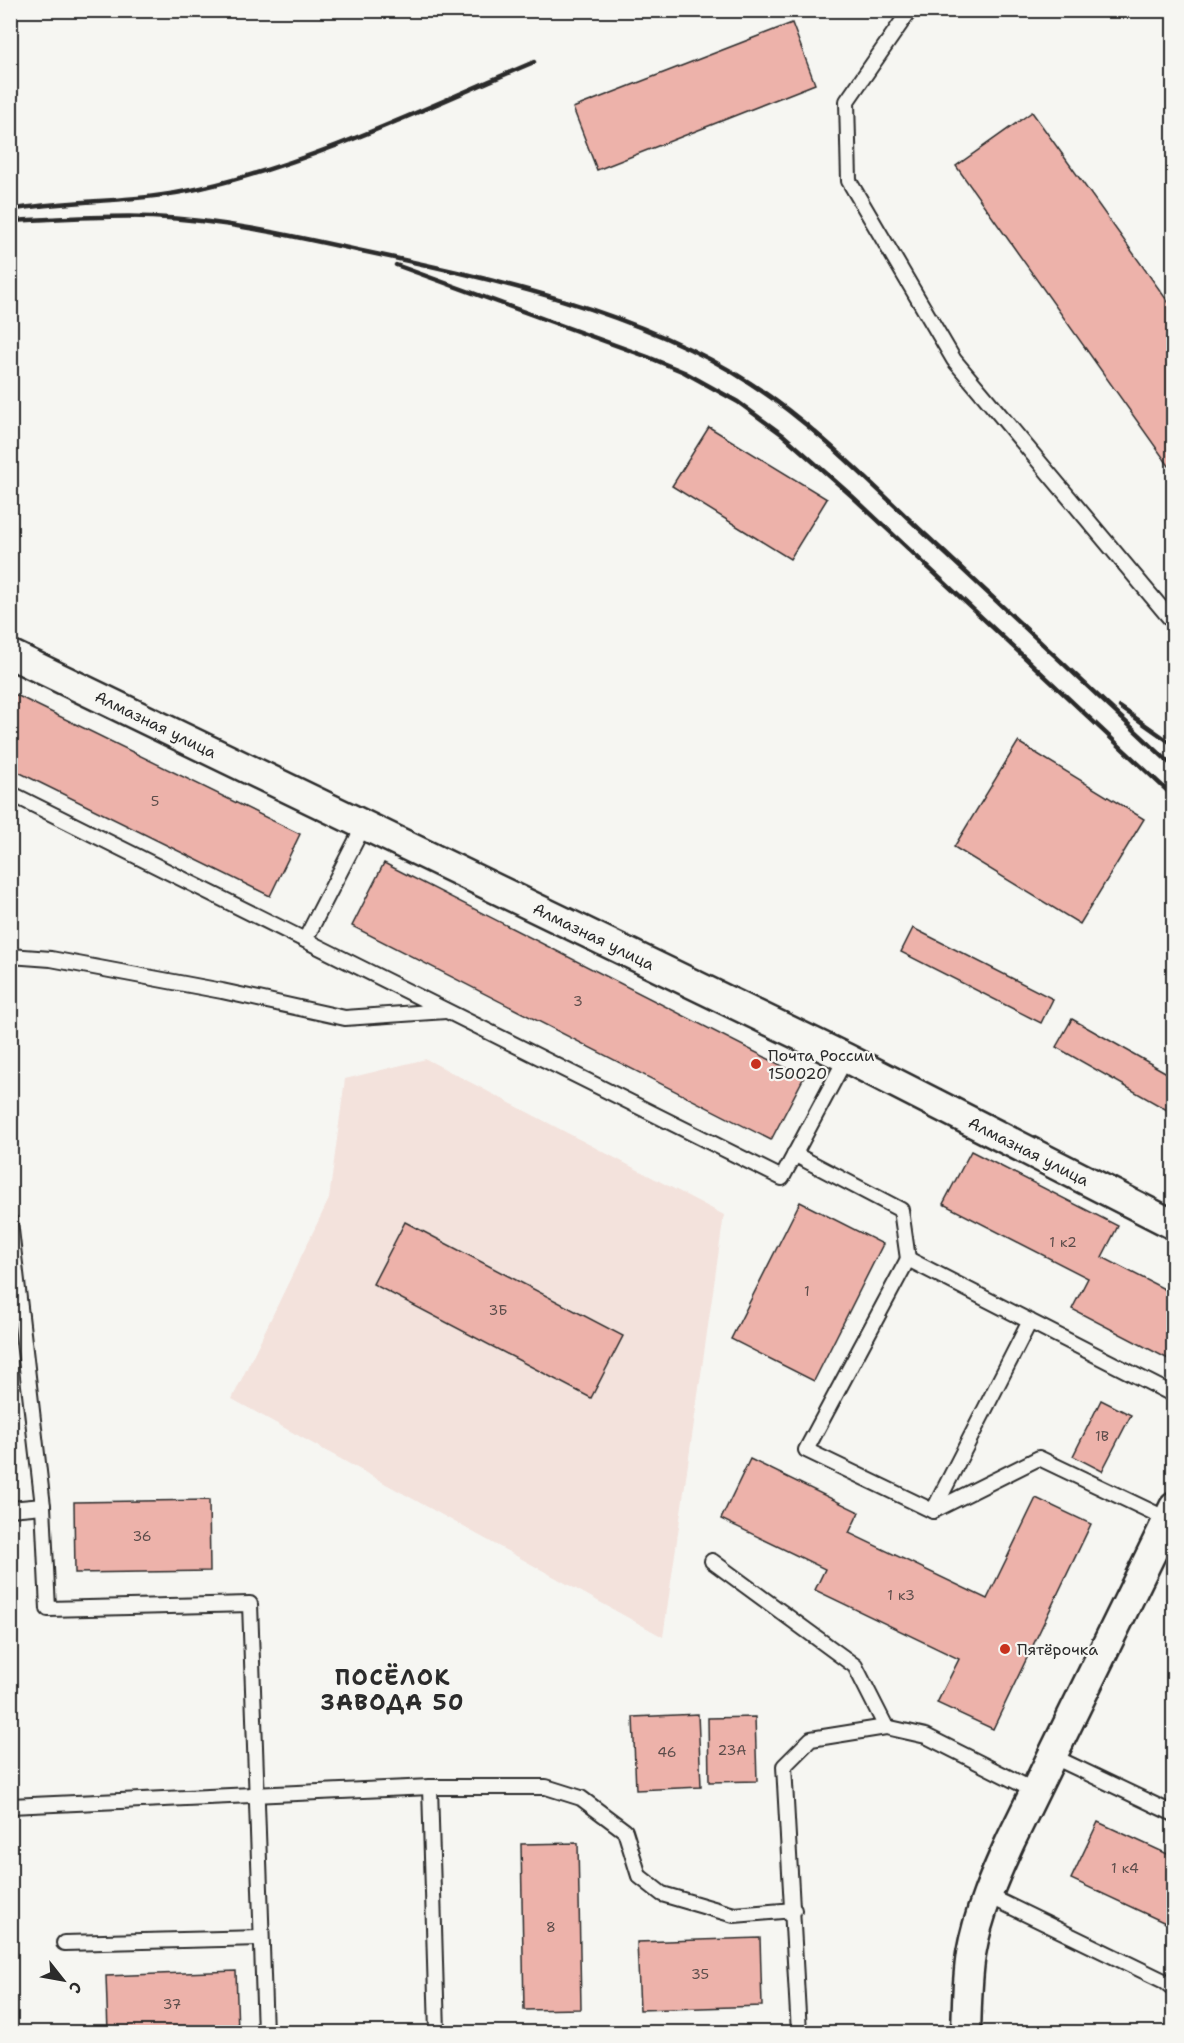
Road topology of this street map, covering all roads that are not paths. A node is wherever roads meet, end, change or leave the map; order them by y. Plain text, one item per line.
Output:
1 (910, 10) edge
2 (1173, 622) edge
3 (10, 654) edge
4 (10, 793) edge
5 (364, 825) junction
6 (305, 940) junction
7 (10, 956) edge
8 (447, 1011) junction
9 (846, 1058) junction
10 (794, 1154) junction
11 (10, 1221) edge
12 (1173, 1225) edge
13 (908, 1259) junction
14 (1030, 1322) junction
15 (1173, 1395) edge
16 (43, 1506) junction
17 (10, 1509) edge
18 (933, 1511) junction
19 (1170, 1513) edge
20 (712, 1561) dead end
21 (886, 1727) junction
22 (1052, 1756) junction
23 (430, 1787) junction
24 (1035, 1791) junction
25 (256, 1795) junction
26 (10, 1806) edge
27 (1173, 1814) edge
28 (987, 1895) junction
29 (794, 1910) junction
30 (261, 1938) junction
31 (63, 1943) dead end
32 (1173, 1989) edge
33 (265, 2032) edge
34 (437, 2032) edge
35 (800, 2032) edge
36 (966, 2032) edge

1 - 2 lane
3 - 5 street, Алмазная улица
4 - 6 lane
5 - 6 lane
5 - 9 street, Алмазная улица
6 - 8 lane
7 - 8 lane
8 - 10 lane
9 - 10 lane
9 - 12 street, Алмазная улица
10 - 13 lane
11 - 16 lane
13 - 14 lane
13 - 18 lane
14 - 15 lane
14 - 18 lane
16 - 17 lane
16 - 25 lane
18 - 19 lane
19 - 22 street
20 - 21 lane
21 - 24 lane
21 - 29 lane
22 - 24 street
22 - 27 lane
23 - 25 lane
23 - 29 lane
23 - 34 lane
24 - 28 street
25 - 26 lane
25 - 30 lane
28 - 32 lane
28 - 36 street
29 - 35 lane
30 - 31 lane
30 - 33 lane

